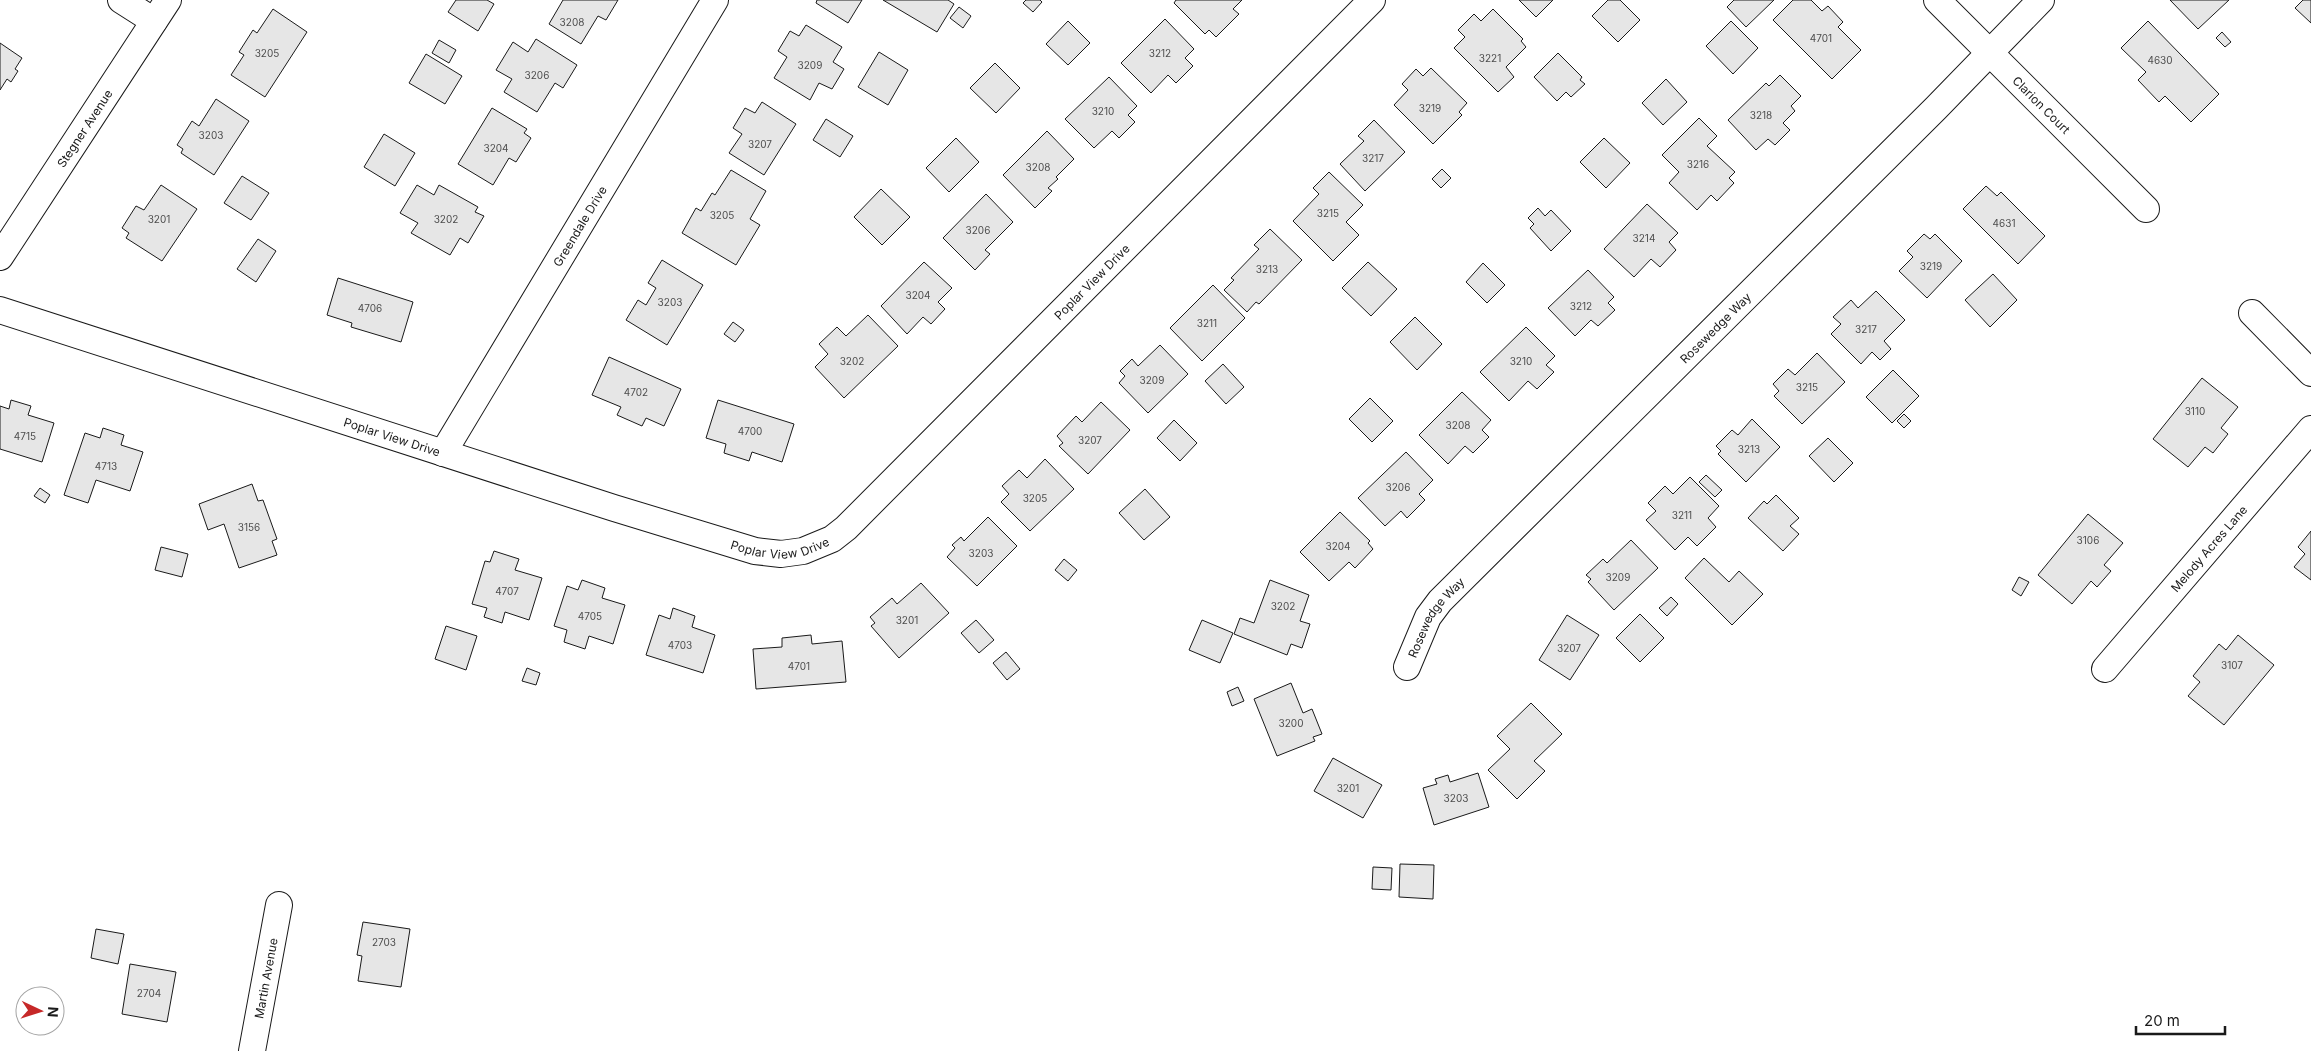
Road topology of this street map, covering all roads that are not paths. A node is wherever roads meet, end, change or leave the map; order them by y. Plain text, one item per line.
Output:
1 (121, 0) edge
2 (715, 0) edge
3 (1372, 0) edge
4 (1936, 0) edge
5 (2041, 0) edge
6 (161, 11) edge
7 (1989, 53) junction
8 (2146, 209) dead end
9 (0, 258) edge
10 (0, 310) edge
11 (2252, 313) dead end
12 (2311, 372) edge
13 (2311, 429) edge
14 (443, 453) junction
15 (1407, 667) dead end
16 (2105, 669) dead end
17 (279, 905) dead end
18 (252, 1051) edge

1 - 6 street
2 - 14 street, Greendale Drive
3 - 14 street, Poplar View Drive
4 - 7 street, Clarion Court
5 - 7 street, Rosewedge Way
6 - 9 street, Stegner Avenue
7 - 8 street, Clarion Court
7 - 15 street, Rosewedge Way
10 - 14 street, Poplar View Drive
11 - 12 street
13 - 16 street, Melody Acres Lane
17 - 18 street, Martin Avenue

